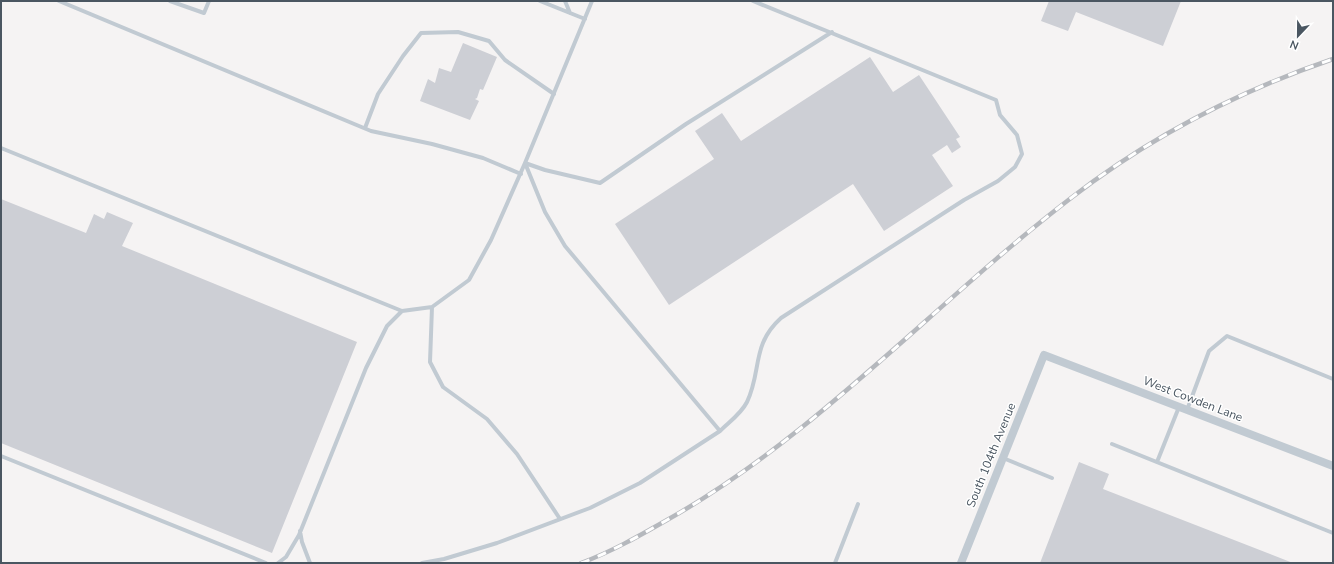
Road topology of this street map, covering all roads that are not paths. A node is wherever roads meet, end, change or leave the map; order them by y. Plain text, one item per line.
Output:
1 (59, 1) edge
2 (170, 1) edge
3 (209, 1) edge
4 (540, 1) edge
5 (565, 1) edge
6 (592, 1) edge
7 (753, 1) edge
8 (570, 13) junction
9 (585, 19) junction
10 (832, 32) junction
11 (554, 94) junction
12 (365, 128) junction
13 (1, 148) edge
14 (525, 163) junction
15 (521, 174) junction
16 (432, 307) junction
17 (402, 311) junction
18 (1044, 355) joint
19 (1333, 379) edge
20 (1178, 407) junction
21 (1187, 410) junction
22 (720, 431) junction
23 (1112, 444) dead end
24 (1, 456) edge
25 (1003, 458) junction
26 (1157, 462) junction
27 (1333, 466) edge
28 (1052, 478) dead end
29 (858, 504) dead end
30 (560, 519) junction
31 (300, 531) junction
32 (1333, 533) edge
33 (266, 563) edge
34 (278, 563) edge
35 (310, 563) edge
36 (422, 563) edge
37 (835, 563) edge
38 (961, 563) edge

1 - 12 lane
2 - 3 lane
4 - 8 lane
5 - 8 lane
6 - 9 lane
7 - 10 lane
8 - 9 lane
9 - 11 lane
10 - 14 lane
10 - 22 lane
11 - 12 lane
11 - 14 lane
12 - 15 lane
13 - 17 lane
14 - 15 lane
14 - 22 lane
15 - 16 lane
16 - 17 lane
16 - 30 lane
17 - 31 lane
18 - 20 street, West Cowden Lane
18 - 25 street, South 104th Avenue
19 - 21 lane
20 - 21 street, West Cowden Lane
20 - 26 lane
21 - 27 street, West Cowden Lane
22 - 30 lane
23 - 26 lane
24 - 33 lane
25 - 28 lane
25 - 38 street, South 104th Avenue
26 - 32 lane
29 - 37 lane
30 - 36 lane
31 - 34 lane
31 - 35 lane

